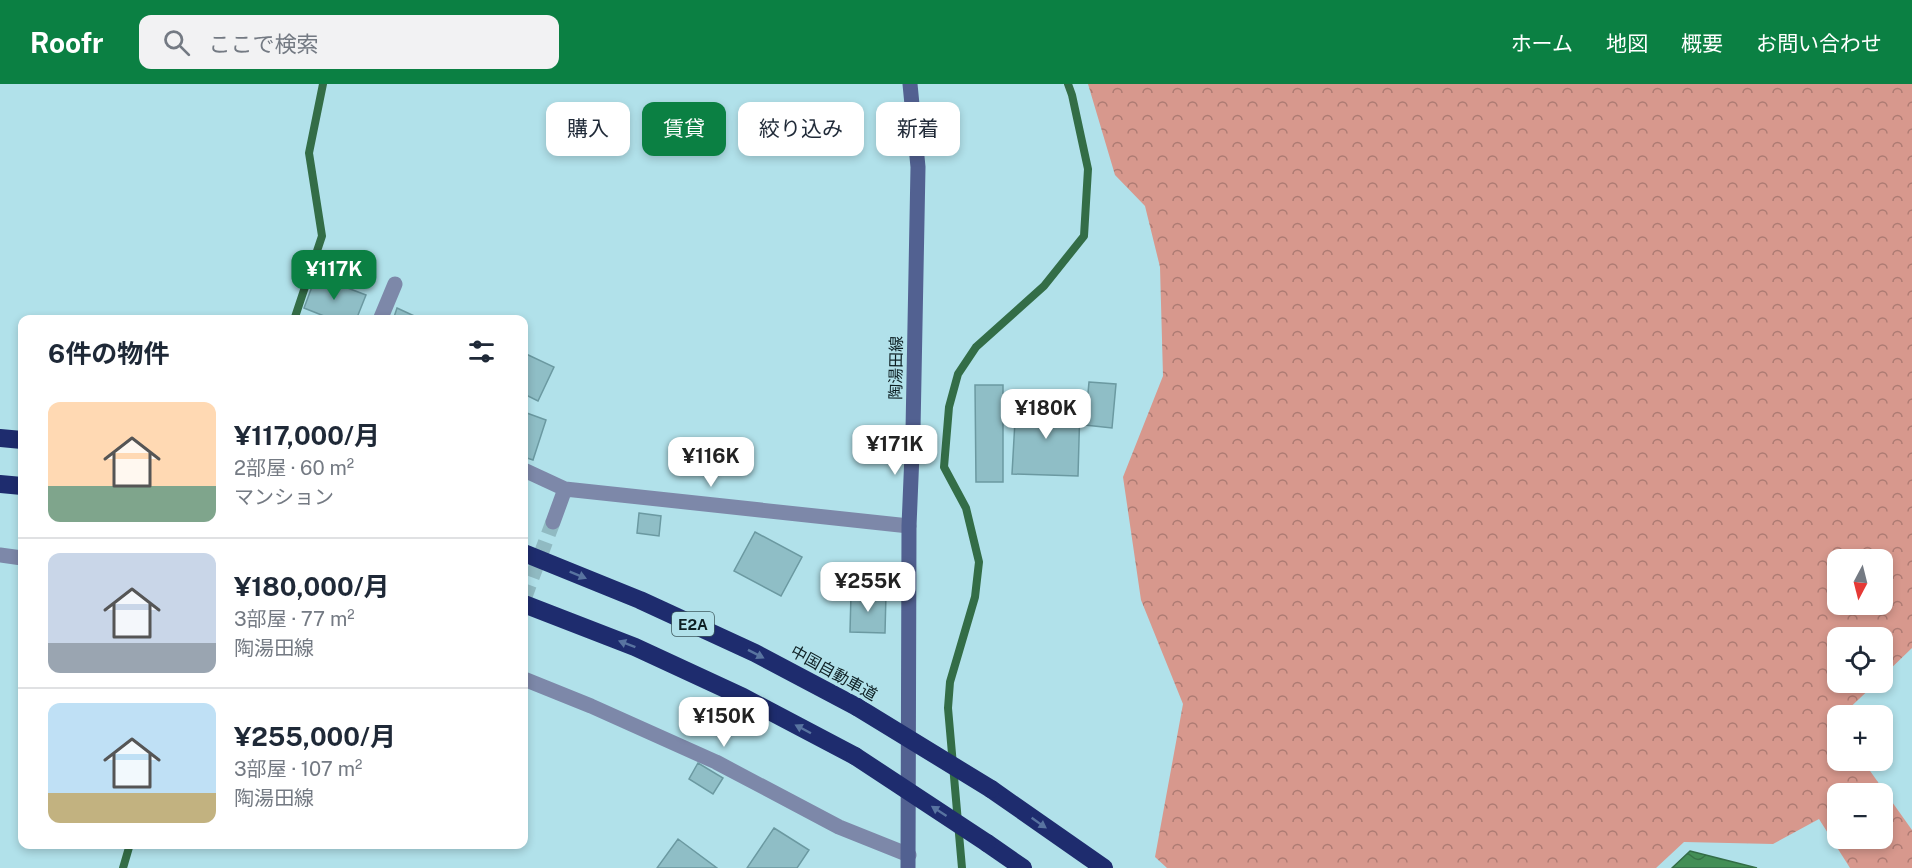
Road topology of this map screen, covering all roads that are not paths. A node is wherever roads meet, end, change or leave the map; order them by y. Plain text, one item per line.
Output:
1 (910, 84) edge
2 (395, 284) dead end
3 (382, 315) edge
4 (0, 438) edge
5 (18, 440) edge
6 (528, 472) edge
7 (0, 484) edge
8 (18, 486) edge
9 (565, 489) junction
10 (553, 522) tunnel mouth
11 (909, 526) junction
12 (0, 555) edge
13 (528, 555) edge
14 (18, 557) edge
15 (528, 606) edge
16 (528, 680) edge
17 (908, 861) edge
18 (1023, 868) edge
19 (1104, 868) edge

1 - 11 main road, 陶湯田線
2 - 3 street
4 - 5 highway
6 - 9 street
7 - 8 highway
9 - 10 street
9 - 11 street
11 - 17 main road, 陶湯田線
12 - 14 street
13 -> 19 highway, 中国自動車道 / E2A, bridge
18 -> 15 highway, bridge
16 - 17 street

